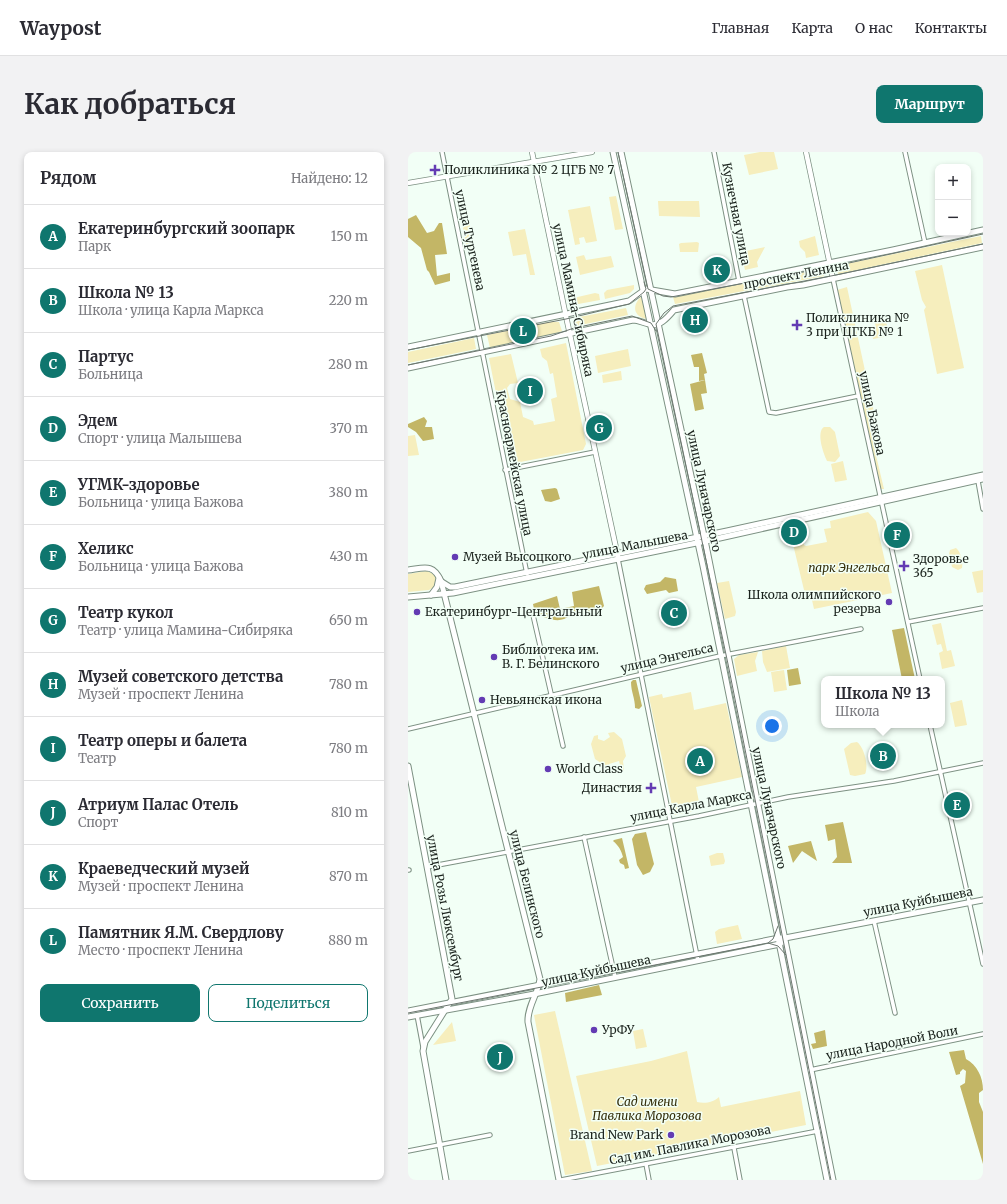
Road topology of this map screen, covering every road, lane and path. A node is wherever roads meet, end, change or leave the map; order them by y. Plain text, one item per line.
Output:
1 (442, 152) edge
2 (532, 152) edge
3 (592, 152) edge
4 (614, 152) edge
5 (621, 152) edge
6 (714, 152) edge
7 (806, 152) edge
8 (905, 152) edge
9 (534, 161) junction
10 (447, 176) junction
11 (408, 183) edge
12 (983, 230) edge
13 (925, 243) junction
14 (983, 247) edge
15 (829, 262) junction
16 (833, 279) junction
17 (739, 281) junction
18 (650, 288) junction
19 (644, 290) junction
20 (744, 296) junction
21 (565, 314) junction
22 (658, 324) junction
23 (652, 325) junction
24 (479, 332) junction
25 (569, 334) junction
26 (408, 347) edge
27 (483, 352) junction
28 (408, 368) edge
29 (858, 396) junction
30 (595, 452) junction
31 (505, 470) junction
32 (983, 475) edge
33 (981, 480) edge
34 (881, 500) junction
35 (983, 509) edge
36 (704, 538) junction
37 (697, 540) junction
38 (618, 556) junction
39 (408, 567) edge
40 (422, 568) junction
41 (408, 570) edge
42 (527, 574) junction
43 (438, 575) junction
44 (441, 581) junction
45 (444, 594) junction
46 (431, 595) junction
47 (408, 597) edge
48 (983, 608) edge
49 (533, 615) dead end
50 (908, 622) junction
51 (861, 629) dead end
52 (728, 654) junction
53 (720, 656) junction
54 (641, 674) junction
55 (919, 676) edge
56 (552, 695) junction
57 (473, 713) junction
58 (408, 728) edge
59 (931, 728) edge
60 (563, 746) dead end
61 (983, 763) edge
62 (408, 766) edge
63 (940, 771) junction
64 (757, 804) junction
65 (751, 805) junction
66 (670, 822) junction
67 (584, 837) junction
68 (509, 851) junction
69 (427, 867) junction
70 (983, 900) edge
71 (969, 902) junction
72 (874, 921) junction
73 (779, 938) junction
74 (786, 938) junction
75 (780, 944) junction
76 (697, 954) junction
77 (698, 961) junction
78 (983, 964) edge
79 (614, 971) junction
80 (615, 978) junction
81 (539, 986) junction
82 (536, 994) junction
83 (452, 1002) junction
84 (460, 1007) junction
85 (446, 1010) junction
86 (408, 1011) edge
87 (895, 1013) dead end
88 (417, 1015) junction
89 (408, 1017) edge
90 (983, 1034) edge
91 (423, 1047) junction
92 (811, 1070) junction
93 (804, 1071) junction
94 (823, 1130) junction
95 (817, 1132) junction
96 (490, 1135) dead end
97 (440, 1146) junction
98 (734, 1148) junction
99 (408, 1151) edge
100 (646, 1164) junction
101 (446, 1180) edge
102 (560, 1180) edge
103 (649, 1180) edge
104 (740, 1180) edge
105 (827, 1180) edge
106 (833, 1180) edge

1 - 10 street, улица Тургенева
2 - 9 street, улица Мамина-Сибиряка
3 - 9 street
4 - 19 main road
5 - 18 main road
6 - 17 street, Кузнечная улица
7 - 15 street, улица Бажова
8 - 13 street
9 - 10 street
9 - 21 street, улица Мамина-Сибиряка
10 - 11 street
10 - 24 street, улица Тургенева
12 - 13 main road, проспект Ленина
13 - 15 main road, проспект Ленина
14 - 16 main road, проспект Ленина
15 - 16 street, улица Бажова
15 - 17 main road, проспект Ленина
16 - 20 main road, проспект Ленина
16 - 29 street, улица Бажова
17 - 18 main road, проспект Ленина
18 - 19 main road
18 - 22 main road, улица Луначарского
19 - 21 main road
19 - 23 main road, улица Луначарского
20 - 22 main road, проспект Ленина
20 - 29 street
21 - 24 main road
21 - 25 street, улица Мамина-Сибиряка
22 - 23 main road
22 - 36 main road, улица Луначарского
23 - 25 main road
23 - 37 main road, улица Луначарского
24 - 26 main road
24 - 27 street, улица Тургенева
25 - 27 main road
25 - 30 street, улица Мамина-Сибиряка
27 - 28 main road
27 - 31 street, Красноармейская улица
29 - 34 street, улица Бажова
30 - 31 street
30 - 38 street, улица Мамина-Сибиряка
31 - 42 street, Красноармейская улица
32 - 34 main road, улица Малышева
33 - 34 main road, улица Малышева
33 - 35 street
34 - 36 main road, улица Малышева
34 - 50 street, улица Бажова
36 - 37 main road, улица Малышева
36 - 52 main road, улица Луначарского
37 - 38 main road, улица Малышева
37 - 53 main road, улица Луначарского
38 - 42 main road, улица Малышева
38 - 54 street
39 - 40 main road
40 - 41 main road
40 - 43 main road
42 - 44 main road, улица Малышева
42 - 45 main road, улица Малышева
43 - 44 main road, улица Белинского
43 - 46 main road
44 - 45 main road, улица Белинского
45 - 46 main road, улица Малышева
45 - 57 main road, улица Белинского
46 - 47 main road, улица Малышева
48 - 50 street
49 - 56 street
50 - 55 street, улица Бажова
51 - 52 street, улица Энгельса
52 - 53 street, улица Энгельса
52 - 64 main road, улица Луначарского
53 - 54 street, улица Энгельса
53 - 65 main road, улица Луначарского
54 - 56 street, улица Энгельса
54 - 66 street
56 - 57 street, улица Энгельса
56 - 60 street
57 - 58 street, улица Энгельса
57 - 68 main road, улица Белинского
59 - 63 street
61 - 63 street, улица Карла Маркса
62 - 69 main road, улица Розы Люксембург
63 - 64 street, улица Карла Маркса
63 - 71 street
64 - 65 street, улица Карла Маркса
64 - 74 main road, улица Луначарского
65 - 66 street, улица Карла Маркса
65 - 73 main road, улица Луначарского
66 - 67 street, улица Карла Маркса
66 - 76 street
67 - 68 street, улица Карла Маркса
67 - 79 street
68 - 69 street, улица Карла Маркса
68 - 81 main road, улица Белинского
69 - 83 main road, улица Розы Люксембург
70 - 71 main road, улица Куйбышева
71 - 72 main road, улица Куйбышева
71 - 78 street
72 - 74 main road, улица Куйбышева
72 - 87 street
73 - 74 main road, улица Куйбышева
73 - 75 main road, улица Луначарского
73 - 76 main road, улица Куйбышева
74 - 75 main road
74 - 92 main road, улица Луначарского
75 - 77 main road, улица Куйбышева
75 - 93 main road, улица Луначарского
76 - 77 street
76 - 79 main road, улица Куйбышева
77 - 80 main road, улица Куйбышева
79 - 80 street
79 - 81 main road, улица Куйбышева
80 - 82 main road, улица Куйбышева
81 - 82 main road, улица Белинского
81 - 83 main road, улица Куйбышева
82 - 84 main road, улица Куйбышева
82 - 102 main road, улица Белинского
83 - 84 main road
83 - 85 main road
83 - 86 main road, улица Куйбышева
84 - 85 main road, улица Куйбышева
85 - 88 main road, улица Куйбышева
85 - 91 main road
88 - 89 main road, улица Куйбышева
88 - 91 street
90 - 92 street, улица Народной Воли
91 - 97 main road
92 - 93 street, улица Народной Воли
92 - 94 main road, улица Луначарского
93 - 95 main road, улица Луначарского
94 - 95 street, Сад им. Павлика Морозова
94 - 106 main road, улица Луначарского
95 - 98 street, Сад им. Павлика Морозова
95 - 105 main road, улица Луначарского
96 - 97 street
97 - 99 street
97 - 101 main road
98 - 100 street, Сад им. Павлика Морозова
98 - 104 street
100 - 102 street, Сад им. Павлика Морозова
100 - 103 street

